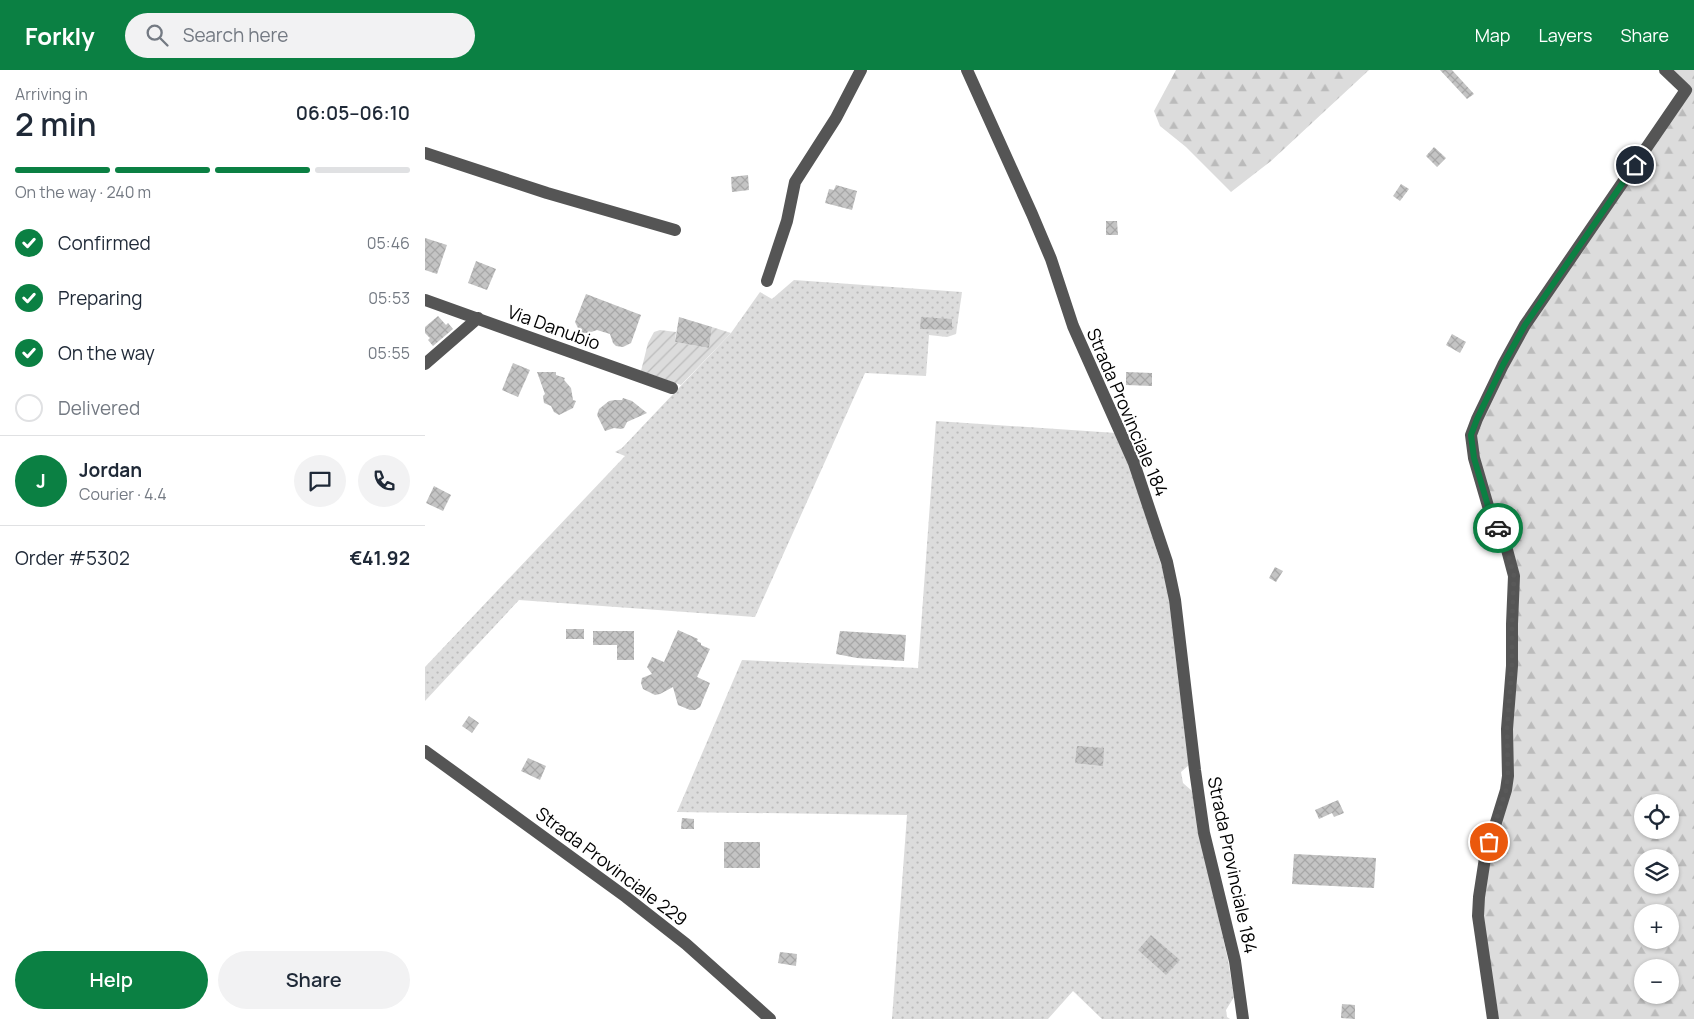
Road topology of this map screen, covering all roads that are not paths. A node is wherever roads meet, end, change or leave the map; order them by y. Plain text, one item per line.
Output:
1 (861, 70) edge
2 (967, 70) edge
3 (1665, 70) edge
4 (425, 153) edge
5 (675, 230) dead end
6 (767, 281) dead end
7 (425, 300) edge
8 (478, 318) junction
9 (425, 364) edge
10 (672, 388) dead end
11 (425, 751) edge
12 (769, 1019) edge
13 (1243, 1019) edge
14 (1493, 1019) edge

1 - 6 street
2 - 13 street, Strada Provinciale 184
3 - 14 street
4 - 5 street
7 - 8 street, Via Danubio
8 - 9 street
8 - 10 street, Via Danubio
11 - 12 street, Strada Provinciale 229

